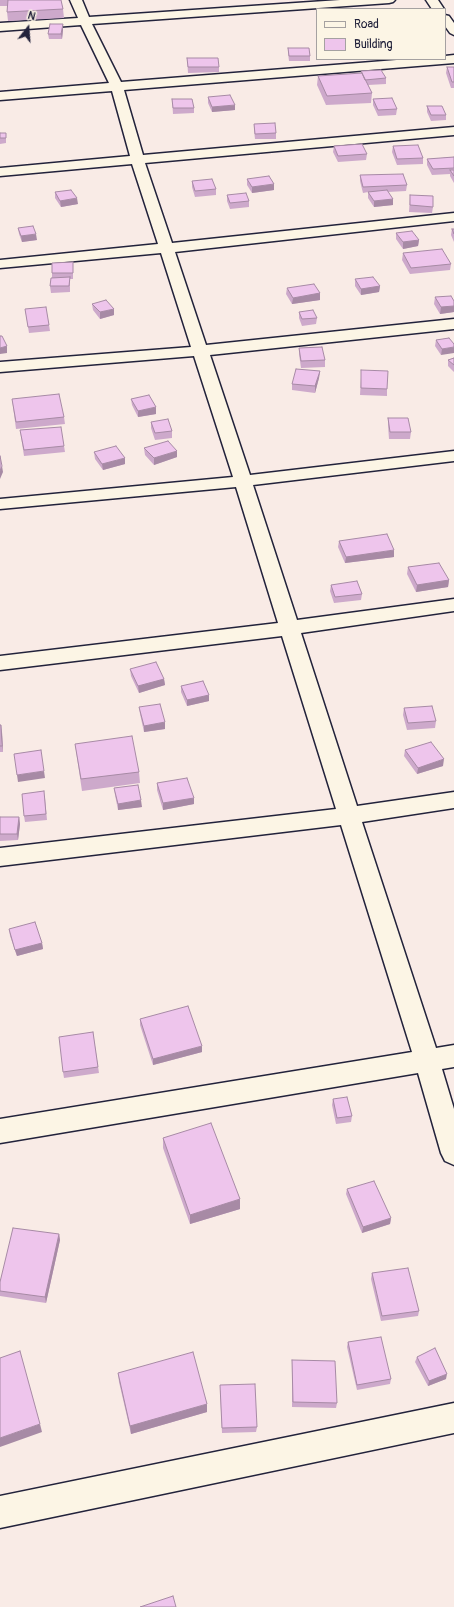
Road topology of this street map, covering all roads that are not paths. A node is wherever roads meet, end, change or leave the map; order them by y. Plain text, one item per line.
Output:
1 (76, 0) edge
2 (389, 0) edge
3 (446, 19) edge
4 (85, 22) junction
5 (0, 28) edge
6 (454, 31) edge
7 (442, 60) edge
8 (117, 87) junction
9 (0, 96) edge
10 (454, 131) edge
11 (137, 158) junction
12 (0, 172) edge
13 (454, 217) edge
14 (167, 248) junction
15 (0, 264) edge
16 (454, 324) edge
17 (199, 351) junction
18 (0, 367) edge
19 (454, 456) edge
20 (243, 481) junction
21 (0, 504) edge
22 (454, 605) edge
23 (290, 628) junction
24 (0, 663) edge
25 (454, 800) edge
26 (350, 816) junction
27 (0, 857) edge
28 (454, 1056) edge
29 (427, 1061) junction
30 (0, 1131) edge
31 (454, 1153) edge
32 (454, 1418) edge
33 (0, 1512) edge

1 - 4 street
2 - 4 street
3 - 6 street
4 - 5 street
4 - 8 street
7 - 8 street
8 - 9 street
8 - 11 street
10 - 11 street
11 - 12 street
11 - 14 street
13 - 14 street
14 - 15 street
14 - 17 street
16 - 17 street
17 - 18 street
17 - 20 street
19 - 20 street
20 - 21 street
20 - 23 street
22 - 23 street
23 - 24 street
23 - 26 street
25 - 26 street
26 - 27 street
26 - 29 street
28 - 29 street
29 - 30 street
29 - 31 street
32 - 33 street

